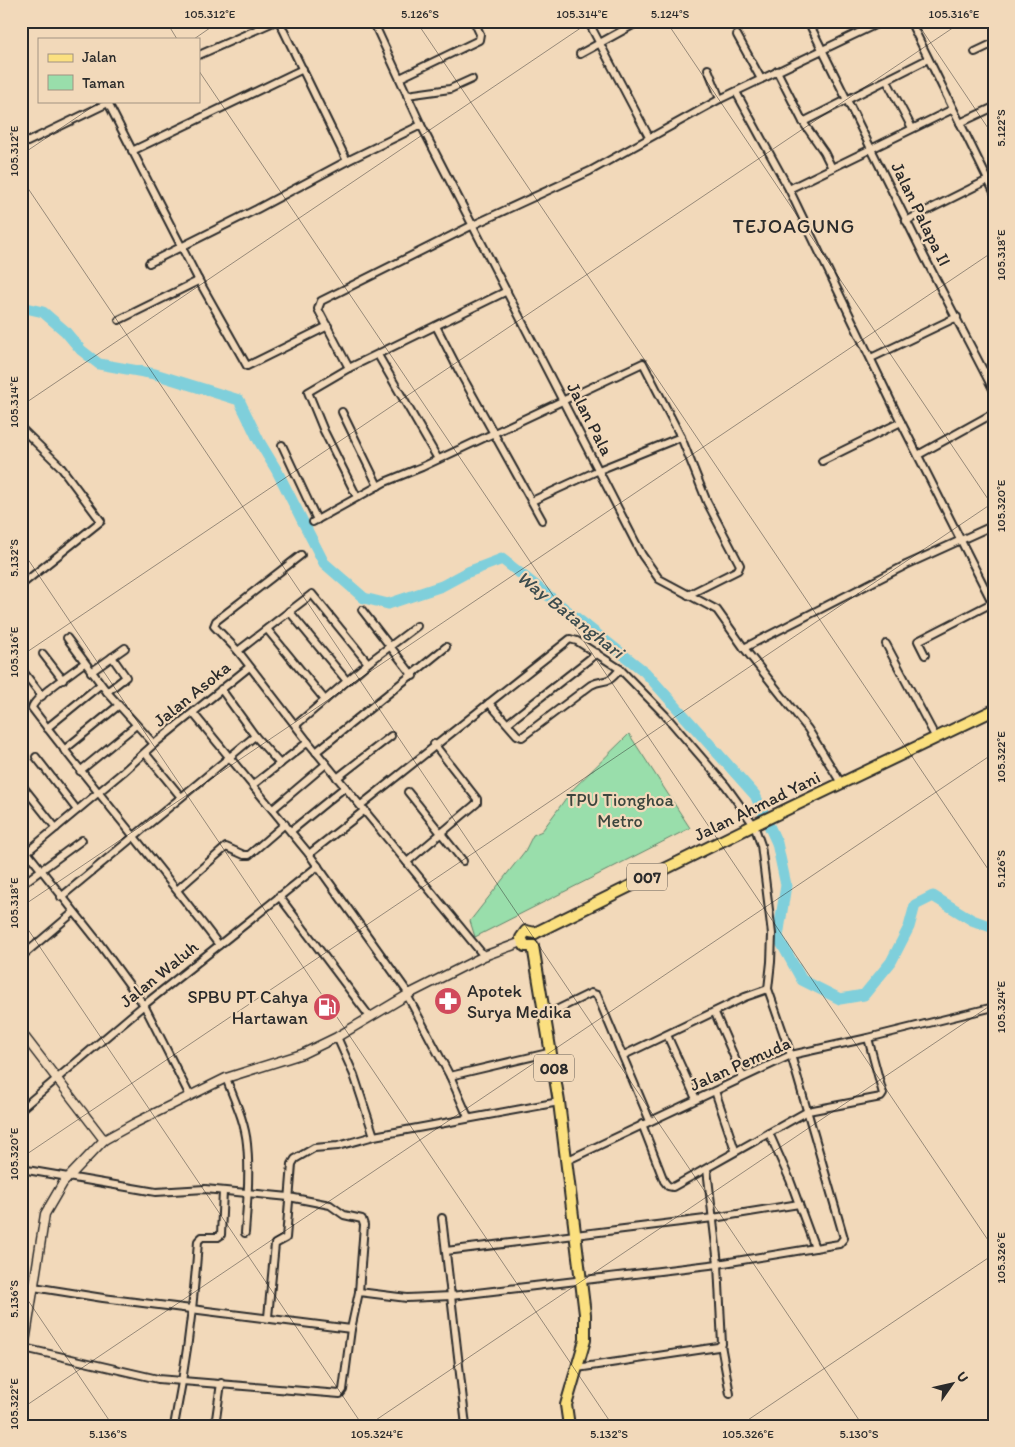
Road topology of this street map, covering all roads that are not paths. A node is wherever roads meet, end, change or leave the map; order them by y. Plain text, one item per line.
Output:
1 (277, 21) edge
2 (372, 21) edge
3 (474, 21) edge
4 (588, 21) edge
5 (640, 21) edge
6 (808, 21) edge
7 (883, 21) edge
8 (910, 21) edge
9 (737, 35) dead end
10 (600, 43) junction
11 (994, 43) edge
12 (823, 50) junction
13 (975, 52) dead end
14 (580, 54) dead end
15 (200, 55) edge
16 (928, 59) junction
17 (303, 69) junction
18 (708, 69) dead end
19 (777, 71) junction
20 (400, 78) junction
21 (472, 79) dead end
22 (761, 79) junction
23 (887, 81) junction
24 (736, 92) junction
25 (408, 95) junction
26 (720, 98) junction
27 (848, 101) junction
28 (109, 102) edge
29 (994, 107) edge
30 (953, 109) junction
31 (804, 122) junction
32 (960, 123) junction
33 (421, 125) junction
34 (912, 128) junction
35 (649, 137) junction
36 (21, 145) edge
37 (872, 148) junction
38 (132, 151) junction
39 (347, 161) junction
40 (832, 168) junction
41 (988, 180) junction
42 (789, 189) junction
43 (994, 192) edge
44 (906, 221) junction
45 (473, 225) junction
46 (180, 247) junction
47 (149, 263) dead end
48 (198, 279) junction
49 (507, 291) junction
50 (957, 317) junction
51 (118, 320) dead end
52 (328, 326) junction
53 (436, 326) junction
54 (378, 355) junction
55 (871, 358) junction
56 (349, 368) junction
57 (994, 368) edge
58 (985, 373) junction
59 (994, 391) edge
60 (563, 400) junction
61 (342, 412) dead end
62 (994, 413) edge
63 (902, 422) junction
64 (21, 428) edge
65 (493, 433) junction
66 (681, 437) junction
67 (282, 445) dead end
68 (918, 455) junction
69 (438, 458) junction
70 (822, 461) dead end
71 (599, 470) junction
72 (378, 486) junction
73 (357, 497) junction
74 (532, 501) junction
75 (542, 520) dead end
76 (994, 525) edge
77 (961, 540) junction
78 (301, 555) dead end
79 (21, 585) edge
80 (688, 595) junction
81 (993, 604) edge
82 (362, 610) dead end
83 (289, 611) junction
84 (417, 626) dead end
85 (267, 629) junction
86 (67, 638) dead end
87 (886, 644) dead end
88 (446, 647) dead end
89 (125, 648) dead end
90 (389, 648) junction
91 (744, 648) junction
92 (238, 651) junction
93 (597, 653) junction
94 (43, 654) dead end
95 (925, 655) dead end
96 (112, 658) junction
97 (84, 663) junction
98 (368, 663) junction
99 (248, 668) junction
100 (620, 669) junction
101 (22, 670) edge
102 (90, 672) junction
103 (413, 676) junction
104 (63, 680) junction
105 (347, 681) junction
106 (100, 685) junction
107 (221, 689) junction
108 (107, 692) junction
109 (42, 696) junction
110 (325, 700) junction
111 (489, 703) junction
112 (118, 706) junction
113 (994, 710) edge
114 (193, 713) junction
115 (508, 723) junction
116 (296, 725) junction
117 (135, 726) junction
118 (47, 728) junction
119 (255, 736) junction
120 (392, 736) dead end
121 (936, 738) junction
122 (308, 742) junction
123 (154, 744) junction
124 (434, 744) junction
125 (64, 750) junction
126 (316, 752) junction
127 (146, 753) junction
128 (230, 756) junction
129 (36, 757) dead end
130 (280, 764) junction
131 (326, 764) junction
132 (80, 771) junction
133 (337, 778) junction
134 (841, 783) junction
135 (21, 784) edge
136 (254, 784) junction
137 (345, 786) junction
138 (98, 792) junction
139 (408, 792) dead end
140 (181, 797) junction
141 (363, 807) junction
142 (273, 809) junction
143 (77, 810) junction
144 (285, 824) junction
145 (756, 824) junction
146 (56, 828) junction
147 (291, 831) junction
148 (441, 834) junction
149 (134, 836) junction
150 (82, 840) dead end
151 (21, 845) edge
152 (27, 852) junction
153 (309, 854) junction
154 (463, 861) dead end
155 (407, 862) junction
156 (318, 866) junction
157 (41, 871) junction
158 (21, 885) edge
159 (178, 890) junction
160 (279, 896) junction
161 (61, 897) junction
162 (74, 912) junction
163 (535, 933) junction
164 (522, 942) junction
165 (219, 945) junction
166 (533, 946) junction
167 (484, 956) junction
168 (21, 957) edge
169 (768, 989) junction
170 (408, 995) junction
171 (144, 1005) junction
172 (994, 1007) edge
173 (715, 1013) junction
174 (546, 1015) junction
175 (370, 1017) junction
176 (21, 1032) edge
177 (666, 1035) junction
178 (336, 1038) junction
179 (868, 1038) junction
180 (552, 1052) junction
181 (624, 1055) junction
182 (791, 1055) junction
183 (450, 1076) junction
184 (744, 1077) junction
185 (58, 1078) junction
186 (226, 1078) junction
187 (715, 1091) junction
188 (190, 1096) junction
189 (696, 1099) junction
190 (559, 1102) junction
191 (21, 1109) edge
192 (808, 1111) junction
193 (468, 1117) junction
194 (650, 1121) junction
195 (642, 1124) junction
196 (769, 1133) junction
197 (374, 1136) junction
198 (104, 1140) junction
199 (735, 1150) junction
200 (566, 1161) junction
201 (707, 1168) junction
202 (21, 1169) edge
203 (70, 1176) junction
204 (224, 1191) junction
205 (248, 1192) junction
206 (289, 1197) junction
207 (799, 1204) junction
208 (442, 1218) dead end
209 (713, 1218) junction
210 (245, 1233) dead end
211 (575, 1236) junction
212 (815, 1248) junction
213 (446, 1252) junction
214 (718, 1264) junction
215 (581, 1279) junction
216 (21, 1285) edge
217 (34, 1286) junction
218 (359, 1292) junction
219 (451, 1296) junction
220 (192, 1309) junction
221 (268, 1317) junction
222 (351, 1329) junction
223 (721, 1345) junction
224 (24, 1348) junction
225 (21, 1368) edge
226 (577, 1368) junction
227 (183, 1382) junction
228 (221, 1383) junction
229 (730, 1394) dead end
230 (174, 1426) edge
231 (215, 1426) edge
232 (466, 1426) edge
233 (569, 1426) edge

1 - 15 street
1 - 17 street
2 - 20 street, Jalan Pala
3 - 20 street
4 - 10 street
5 - 10 street
6 - 12 street, Jalan Palapa II
7 - 12 street
8 - 16 street
9 - 22 street
10 - 14 street
10 - 35 street
11 - 13 street
12 - 19 street
12 - 27 street, Jalan Palapa II
16 - 23 street
16 - 30 street
17 - 38 street
17 - 39 street
18 - 26 street
19 - 22 street
19 - 31 street
20 - 25 street, Jalan Pala
21 - 25 street
22 - 24 street
23 - 27 street
23 - 34 street
24 - 26 street
24 - 42 street
25 - 33 street, Jalan Pala
26 - 35 street
27 - 31 street
27 - 37 street, Jalan Palapa II
28 - 36 street
28 - 38 street
29 - 32 street
30 - 32 street
30 - 34 street
31 - 40 street
32 - 41 street
33 - 39 street
33 - 45 street, Jalan Pala
34 - 37 street
35 - 45 street
37 - 40 street
37 - 44 street, Jalan Palapa II
38 - 46 street
39 - 46 street
40 - 42 street
41 - 43 street
41 - 44 street
42 - 55 street
44 - 50 street, Jalan Palapa II
45 - 49 street, Jalan Pala
45 - 52 street
46 - 47 street
46 - 48 street
48 - 51 street
48 - 52 street
49 - 53 street
49 - 60 street, Jalan Pala
50 - 55 street
50 - 58 street, Jalan Palapa II
52 - 56 street
53 - 54 street
53 - 65 street
54 - 56 street
54 - 69 street
55 - 63 street
56 - 73 street
57 - 58 street
58 - 59 street, Jalan Palapa II
60 - 65 street
60 - 66 street
60 - 71 street, Jalan Pala
61 - 72 street
62 - 68 street
63 - 68 street
63 - 70 street
64 - 79 street
65 - 69 street
65 - 74 street
66 - 71 street
66 - 80 street
67 - 73 street
68 - 77 street
69 - 72 street
71 - 74 street
71 - 80 street, Jalan Pala
72 - 73 street
74 - 75 street
76 - 77 street
77 - 81 street
77 - 91 street
78 - 92 street
80 - 91 street, Jalan Pala
81 - 95 street
82 - 90 street
83 - 85 street
83 - 98 street
83 - 105 street
84 - 90 street
85 - 92 street
85 - 110 street
86 - 97 street
87 - 121 street
88 - 103 street
89 - 96 street
90 - 98 street
90 - 103 street
91 - 134 street, Jalan Pala
92 - 99 street
93 - 100 street
93 - 111 street
93 - 115 street
94 - 104 street
96 - 102 street
96 - 108 street
97 - 102 street
97 - 104 street
98 - 105 street
99 - 107 street, Jalan Asoka
99 - 116 street
100 - 115 street
100 - 145 street
101 - 109 street
102 - 106 street
103 - 126 street
104 - 109 street
105 - 110 street
106 - 108 street
106 - 118 street
107 - 114 street, Jalan Asoka
107 - 119 street
108 - 112 street
109 - 118 street
110 - 116 street
111 - 115 street
111 - 124 street
112 - 117 street
112 - 125 street
113 - 121 main road, Jalan Ahmad Yani / 007
114 - 123 street, Jalan Asoka
114 - 128 street
116 - 122 street
117 - 123 street
117 - 132 street
118 - 125 street
119 - 128 street
119 - 130 street
120 - 133 street
121 - 134 main road, Jalan Ahmad Yani / 007
122 - 126 street
122 - 130 street
123 - 127 street, Jalan Asoka
124 - 141 street
124 - 148 street
125 - 132 street
126 - 131 street
127 - 138 street, Jalan Asoka
127 - 140 street
128 - 136 street
128 - 140 street
129 - 143 street
130 - 136 street
131 - 133 street
131 - 142 street
132 - 138 street
133 - 137 street
134 - 145 main road, Jalan Ahmad Yani / 007
135 - 146 street
136 - 142 street
137 - 141 street
137 - 147 street
138 - 143 street, Jalan Asoka
138 - 149 street
139 - 148 street
140 - 149 street
141 - 153 street
141 - 155 street
142 - 144 street
143 - 146 street, Jalan Asoka
144 - 147 street
144 - 159 street
145 - 163 main road, Jalan Ahmad Yani / 007
145 - 169 street
146 - 152 street, Jalan Asoka
147 - 153 street
148 - 154 street
148 - 155 street
149 - 159 street
149 - 161 street
150 - 157 street
151 - 152 street
152 - 157 street
153 - 156 street
155 - 167 street
156 - 160 street, Jalan Waluh
156 - 170 street
157 - 158 street
157 - 161 street
159 - 165 street
160 - 165 street, Jalan Waluh
160 - 175 street
161 - 162 street
162 - 168 street
162 - 171 street
163 - 164 main road
163 - 166 main road, 008
164 - 166 main road
164 - 167 street
165 - 171 street, Jalan Waluh
166 - 174 main road, 008
167 - 170 street
169 - 173 street
169 - 182 street
170 - 175 street
170 - 183 street
171 - 185 street, Jalan Waluh
171 - 188 street
172 - 179 street, Jalan Pemuda
173 - 177 street
173 - 184 street
174 - 180 main road, 008
174 - 181 street
175 - 178 street
176 - 185 street
177 - 181 street
177 - 189 street
178 - 186 street
178 - 197 street
179 - 182 street, Jalan Pemuda
179 - 192 street
180 - 183 street
180 - 190 main road, 008
181 - 194 street
182 - 184 street, Jalan Pemuda
182 - 192 street
183 - 193 street
184 - 187 street, Jalan Pemuda
185 - 191 street, Jalan Waluh
185 - 198 street
186 - 188 street
186 - 205 street
187 - 189 street, Jalan Pemuda
187 - 199 street
188 - 198 street
189 - 194 street, Jalan Pemuda
190 - 193 street
190 - 200 main road, 008
192 - 196 street
192 - 212 street
193 - 197 street
194 - 195 street, Jalan Pemuda
195 - 200 street, Jalan Pemuda
195 - 201 street
196 - 199 street
196 - 207 street
197 - 206 street
198 - 203 street
199 - 201 street
200 - 211 main road, 008
201 - 209 street
202 - 203 street
203 - 204 street
203 - 217 street
204 - 205 street
204 - 220 street
205 - 206 street
205 - 210 street
206 - 218 street
206 - 221 street
207 - 209 street
207 - 212 street
208 - 213 street
209 - 211 street
209 - 214 street
211 - 213 street
211 - 215 main road, 008
212 - 214 street
213 - 219 street
214 - 215 street
214 - 223 street
215 - 219 street
215 - 226 main road, 008
216 - 217 street
217 - 220 street
217 - 224 street
218 - 219 street
218 - 222 street
219 - 232 street
220 - 221 street
220 - 227 street
221 - 222 street
222 - 228 street
223 - 226 street
223 - 229 street
224 - 225 street
224 - 227 street
226 - 233 main road, 008
227 - 228 street
227 - 230 street
228 - 231 street

